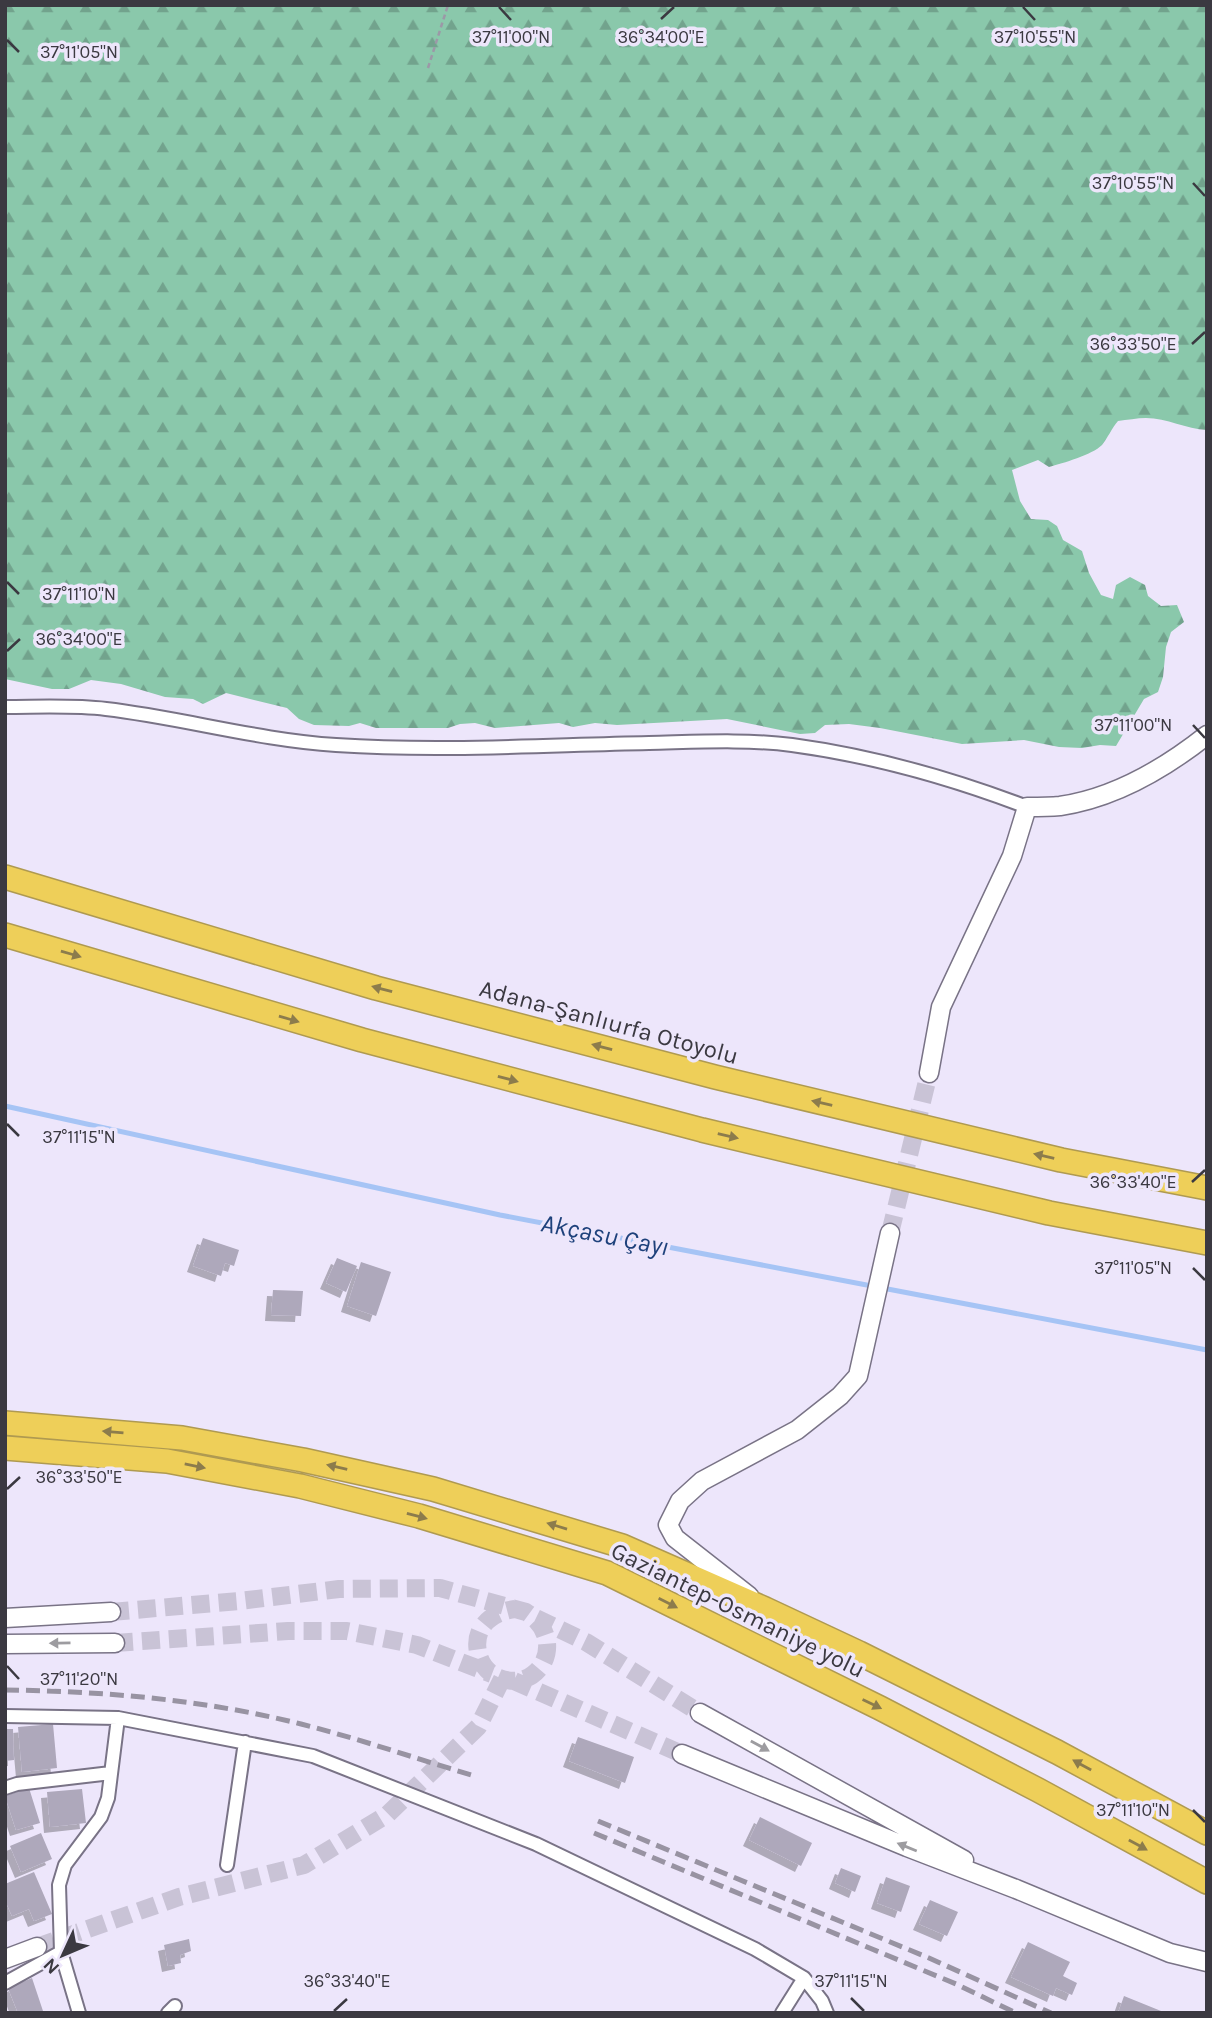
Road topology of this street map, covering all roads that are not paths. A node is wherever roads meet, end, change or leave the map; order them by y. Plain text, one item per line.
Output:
1 (5, 707) edge
2 (1207, 735) edge
3 (1027, 807) junction
4 (5, 877) edge
5 (5, 934) edge
6 (929, 1073) tunnel mouth
7 (1207, 1188) edge
8 (890, 1233) tunnel mouth
9 (1207, 1243) edge
10 (5, 1423) edge
11 (5, 1448) edge
12 (765, 1608) junction
13 (111, 1612) tunnel mouth
14 (5, 1618) edge
15 (115, 1643) tunnel mouth
16 (5, 1644) edge
17 (700, 1713) tunnel mouth
18 (5, 1716) edge
19 (118, 1718) junction
20 (245, 1742) junction
21 (682, 1754) tunnel mouth
22 (111, 1773) junction
23 (5, 1788) edge
24 (1207, 1833) edge
25 (227, 1865) dead end
26 (1207, 1882) edge
27 (1016, 1889) junction
28 (37, 1947) tunnel mouth
29 (61, 1952) junction
30 (5, 1959) edge
31 (1207, 1962) edge
32 (804, 1978) junction
33 (5, 1983) edge
34 (79, 2013) edge
35 (782, 2013) edge
36 (827, 2013) edge

1 - 3 street
2 - 3 street
3 - 6 street
7 -> 4 highway, Adana-Şanlıurfa Otoyolu
5 -> 9 highway
8 - 12 street
12 -> 10 highway, Gaziantep-Osmaniye yolu
11 -> 26 highway, Gaziantep-Osmaniye yolu
24 -> 12 highway, Gaziantep-Osmaniye yolu
13 - 14 street
15 -> 16 street
17 -> 27 street
18 - 19 street
19 - 20 street
19 - 22 street
20 - 25 street
20 - 32 street
27 -> 21 street
22 - 23 street
22 - 29 street
27 - 31 street
28 - 30 street
29 - 33 street
29 - 34 street
32 - 35 street
32 - 36 street

